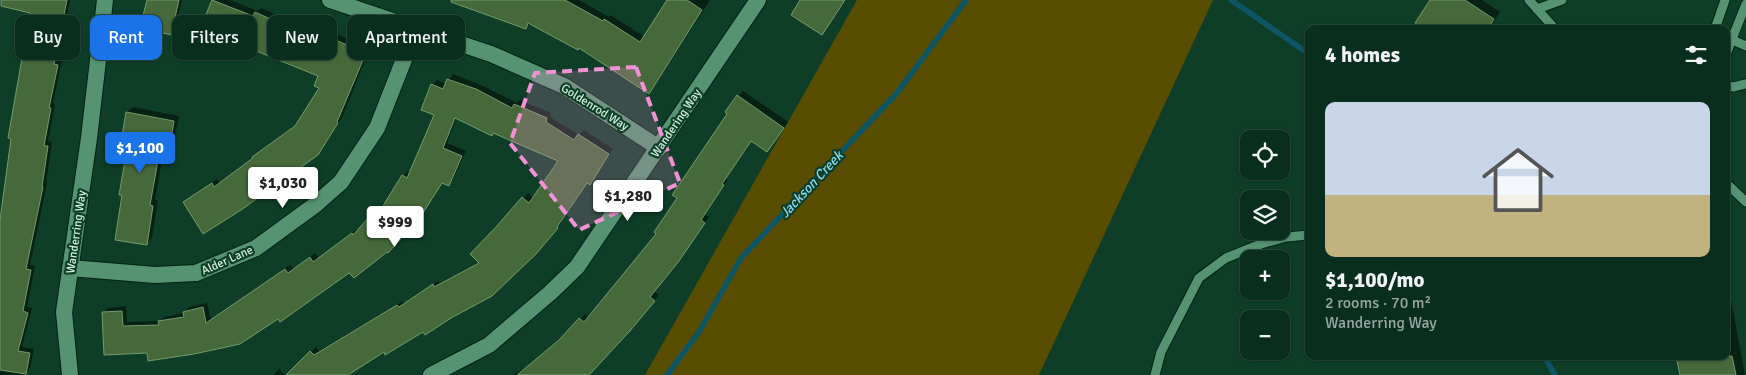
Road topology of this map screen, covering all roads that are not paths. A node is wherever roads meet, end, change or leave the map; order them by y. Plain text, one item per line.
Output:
1 (105, 0) edge
2 (330, 0) edge
3 (758, 0) edge
4 (1529, 0) edge
5 (1562, 0) edge
6 (1724, 0) edge
7 (1746, 4) edge
8 (1537, 9) junction
9 (374, 15) edge
10 (1551, 25) edge
11 (1716, 25) edge
12 (1730, 37) edge
13 (1730, 39) edge
14 (465, 45) edge
15 (1746, 46) edge
16 (404, 60) edge
17 (1746, 84) edge
18 (1730, 86) edge
19 (659, 148) junction
20 (1730, 187) edge
21 (1746, 202) edge
22 (1305, 235) edge
23 (70, 268) junction
24 (70, 375) edge
25 (431, 375) edge
26 (1155, 375) edge

1 - 23 street, Wanderring Way
2 - 9 street, Goldenrod Way
3 - 19 street, Wandering Way
4 - 8 lane
5 - 8 lane
6 - 11 lane
7 - 12 lane
8 - 10 lane
13 - 15 lane
14 - 19 street, Goldenrod Way
16 - 23 street, Alder Lane
17 - 18 lane
19 - 25 street, Wandering Way
20 - 21 lane
22 - 26 lane
23 - 24 street, Wanderring Way

